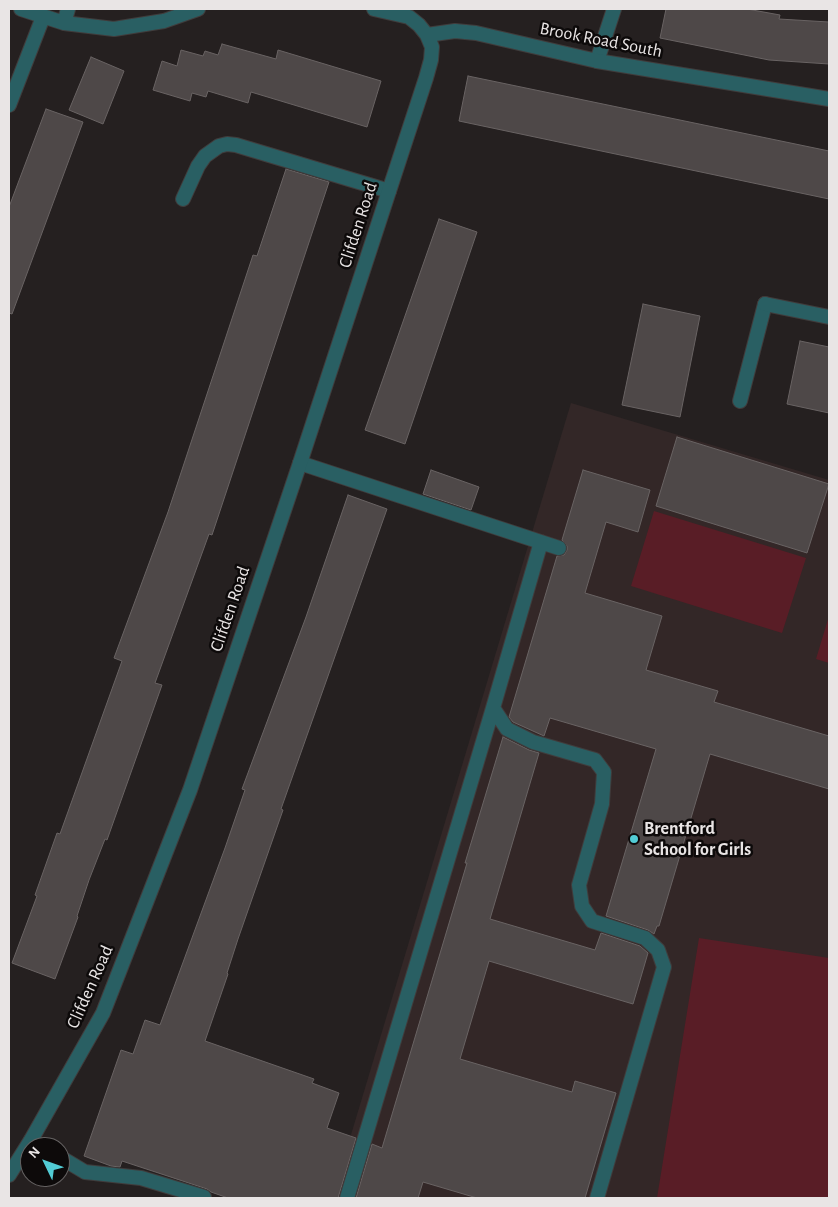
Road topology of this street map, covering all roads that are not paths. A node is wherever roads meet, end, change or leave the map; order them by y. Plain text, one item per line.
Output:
1 (21, 9) edge
2 (68, 9) edge
3 (198, 9) edge
4 (374, 9) edge
5 (614, 9) edge
6 (43, 17) junction
7 (64, 23) junction
8 (427, 35) junction
9 (597, 61) junction
10 (829, 99) edge
11 (9, 106) edge
12 (389, 191) junction
13 (183, 199) dead end
14 (829, 317) edge
15 (740, 401) dead end
16 (300, 464) junction
17 (541, 542) junction
18 (559, 548) dead end
19 (493, 708) junction
20 (33, 1137) edge
21 (20, 1158) edge
22 (70, 1163) edge
23 (9, 1175) edge
24 (204, 1197) edge
25 (347, 1198) edge
26 (597, 1198) edge

1 - 6 street
2 - 7 street
3 - 7 street
4 - 8 street
5 - 9 street
6 - 7 street
6 - 11 street
8 - 9 street, Brook Road South
8 - 12 street, Clifden Road
9 - 10 street, Brook Road South
12 - 13 street
12 - 16 street, Clifden Road
14 - 15 street
16 - 17 street
16 - 20 street, Clifden Road
17 - 18 street
17 - 19 street
19 - 25 street
19 - 26 street
21 - 23 street, Clifden Road
22 - 24 street

